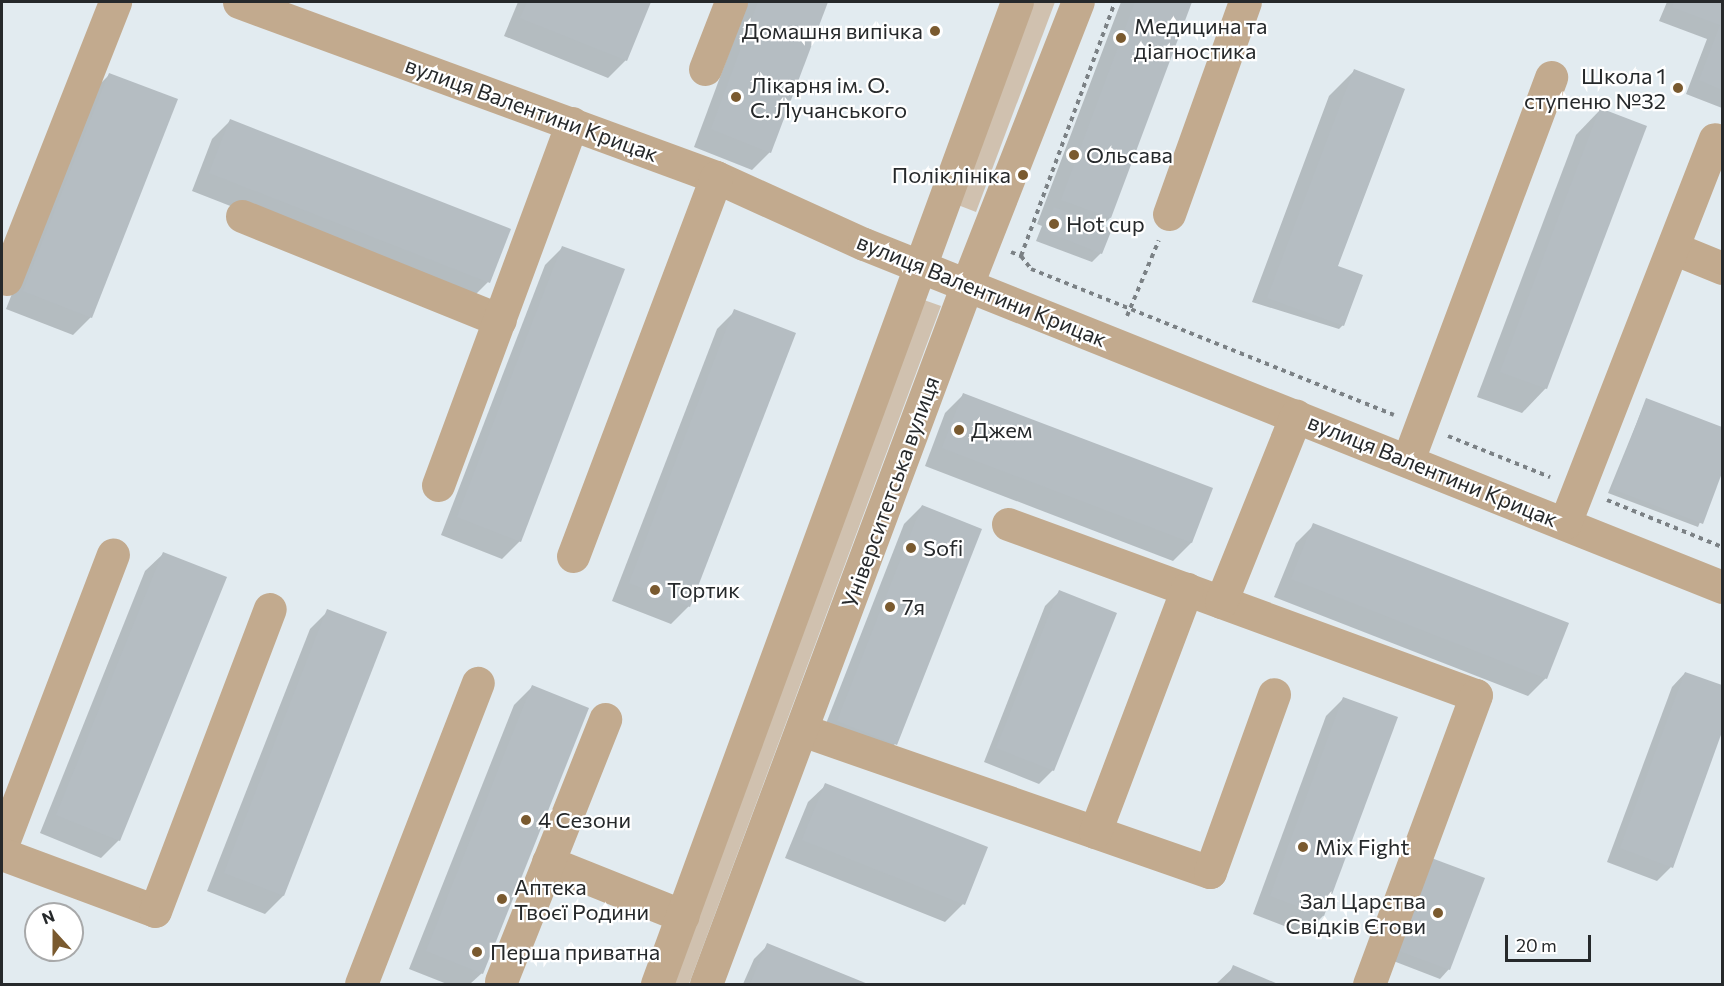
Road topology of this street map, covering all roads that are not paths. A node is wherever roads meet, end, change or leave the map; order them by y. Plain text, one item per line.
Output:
1 (115, 2) edge
2 (731, 2) edge
3 (1017, 2) edge
4 (1078, 2) edge
5 (1245, 2) edge
6 (254, 4) edge
7 (705, 69) dead end
8 (1551, 77) dead end
9 (572, 123) junction
10 (1715, 139) dead end
11 (716, 177) junction
12 (1169, 214) road end
13 (242, 216) dead end
14 (1672, 248) junction
15 (919, 263) junction
16 (1722, 267) edge
17 (6, 279) dead end
18 (968, 282) junction
19 (500, 320) junction
20 (1296, 415) junction
21 (1408, 460) junction
22 (438, 485) dead end
23 (1565, 523) junction
24 (1008, 524) dead end
25 (113, 554) dead end
26 (573, 556) dead end
27 (1721, 581) edge
28 (1187, 590) junction
29 (1221, 602) junction
30 (270, 609) dead end
31 (478, 683) dead end
32 (1274, 694) dead end
33 (605, 719) dead end
34 (802, 729) junction
35 (1095, 832) junction
36 (2, 844) edge
37 (2, 854) edge
38 (548, 862) junction
39 (683, 916) junction
40 (501, 981) dead end
41 (361, 984) edge
42 (657, 984) edge
43 (706, 984) edge
44 (1369, 984) edge

1 - 17 street
2 - 7 street
3 - 15 street
4 - 18 street, Університетська вулиця
5 - 12 street
6 - 9 street, вулиця Валентини Крицак
8 - 21 street
9 - 11 street, вулиця Валентини Крицак
9 - 19 street
10 - 14 street
11 - 15 street, вулиця Валентини Крицак
11 - 26 street
13 - 19 street
14 - 16 street
14 - 23 street
15 - 18 street, вулиця Валентини Крицак
15 - 39 street
18 - 20 street, вулиця Валентини Крицак
18 - 34 street, Університетська вулиця
19 - 22 street
20 - 21 street, вулиця Валентини Крицак
20 - 29 street
21 - 23 street, вулиця Валентини Крицак
23 - 27 street, вулиця Валентини Крицак
24 - 28 street
25 - 36 street
28 - 29 street
28 - 35 street
29 - 44 street
30 - 37 street
31 - 41 street
32 - 35 street
33 - 38 street
34 - 35 street
34 - 43 street, Університетська вулиця
38 - 39 street
38 - 40 street
39 - 42 street

